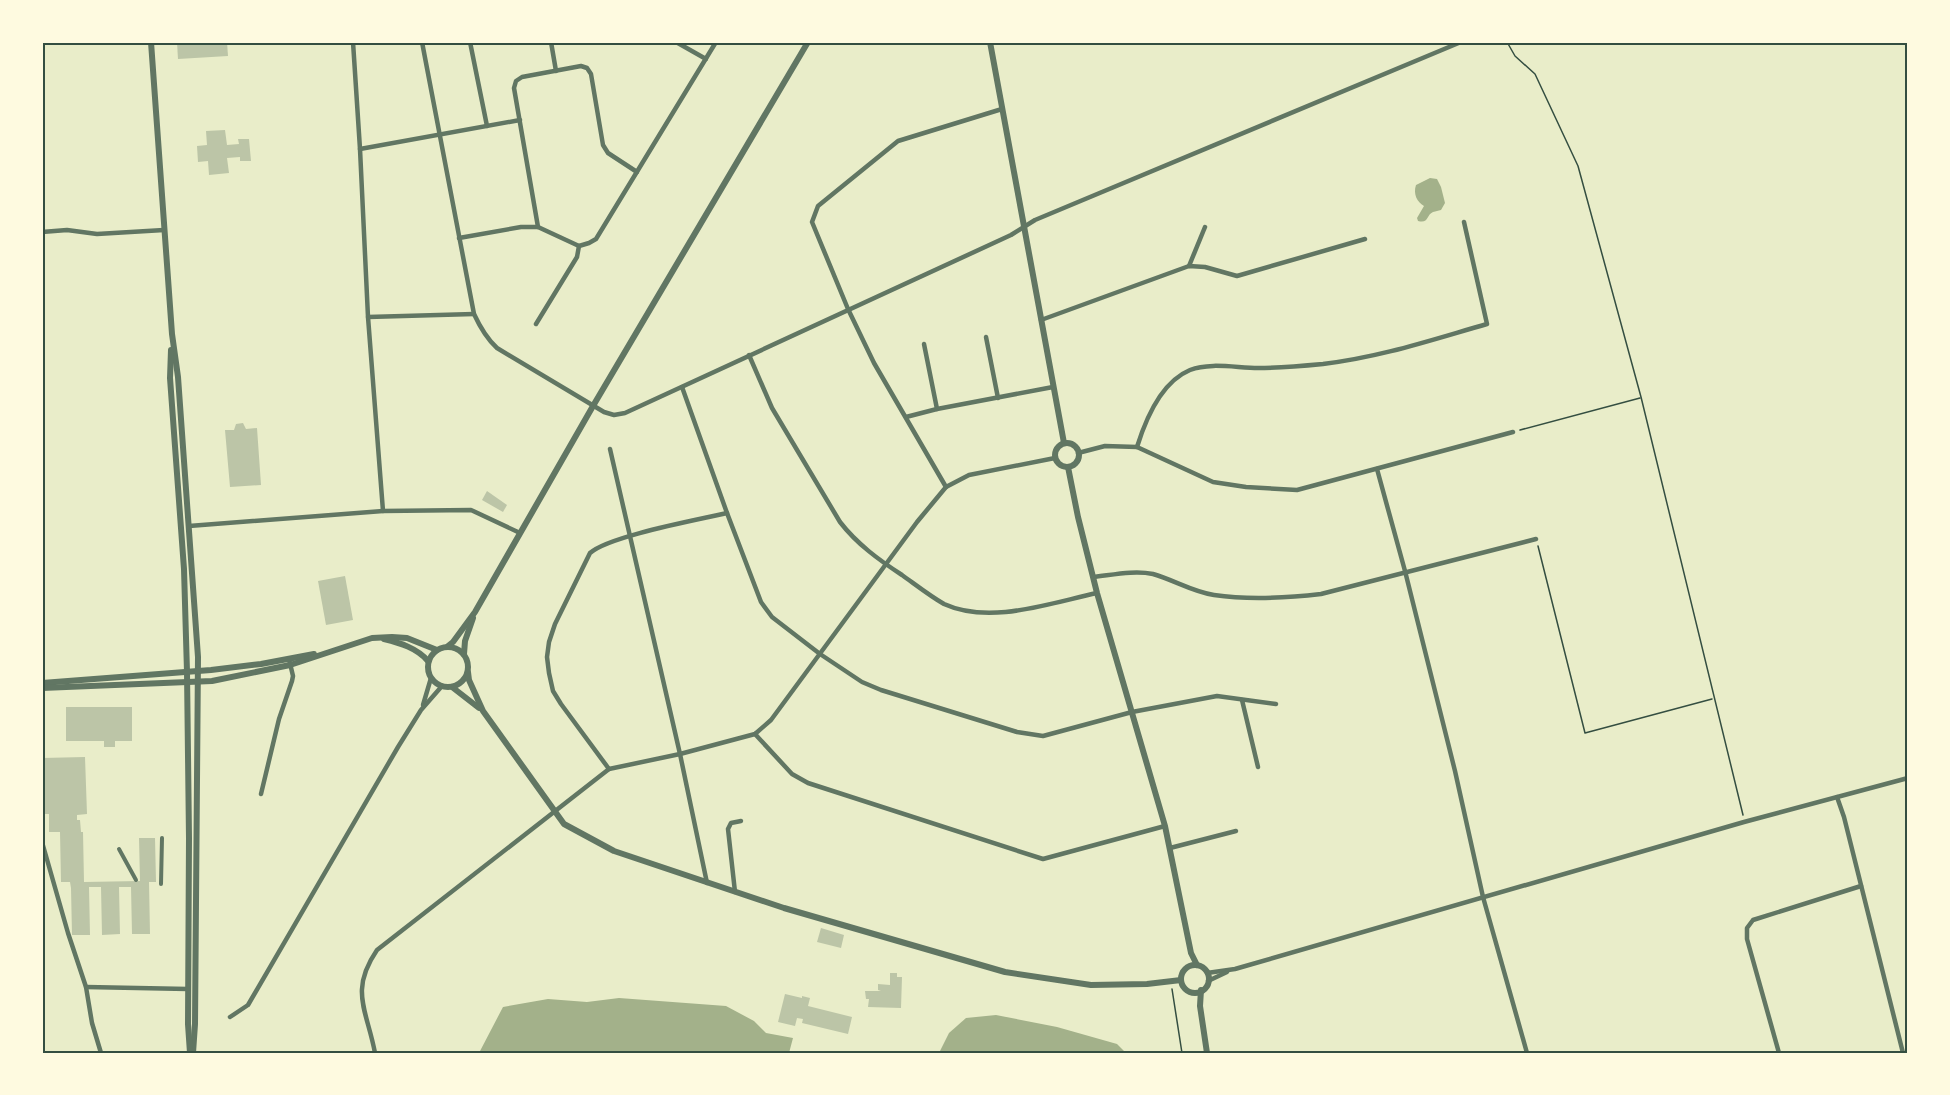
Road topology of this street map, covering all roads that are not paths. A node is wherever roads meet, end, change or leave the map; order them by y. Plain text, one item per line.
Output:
1 (151, 42) edge
2 (353, 42) edge
3 (422, 42) edge
4 (470, 42) edge
5 (551, 42) edge
6 (676, 42) edge
7 (716, 42) edge
8 (808, 42) edge
9 (990, 42) edge
10 (1461, 42) edge
11 (706, 59) junction
12 (556, 70) junction
13 (1002, 109) junction
14 (520, 120) junction
15 (487, 126) junction
16 (440, 134) junction
17 (360, 149) junction
18 (637, 172) junction
19 (1464, 222) dead end
20 (1024, 226) junction
21 (1205, 226) dead end
22 (538, 227) junction
23 (164, 230) junction
24 (42, 232) edge
25 (459, 238) junction
26 (1365, 239) dead end
27 (579, 246) junction
28 (1190, 266) junction
29 (848, 309) junction
30 (474, 314) junction
31 (368, 317) junction
32 (1041, 320) junction
33 (536, 324) dead end
34 (172, 334) junction
35 (986, 337) dead end
36 (924, 344) dead end
37 (749, 355) junction
38 (682, 387) junction
39 (1053, 387) junction
40 (998, 398) junction
41 (593, 406) junction
42 (937, 409) junction
43 (906, 417) junction
44 (1513, 432) road end
45 (1064, 443) junction
46 (1137, 447) junction
47 (610, 449) dead end
48 (1078, 453) junction
49 (1055, 458) junction
50 (1068, 466) junction
51 (1377, 469) junction
52 (946, 487) junction
53 (383, 511) junction
54 (727, 513) junction
55 (189, 526) junction
56 (520, 533) junction
57 (629, 537) junction
58 (1536, 539) road end
59 (885, 564) junction
60 (1405, 572) junction
61 (1093, 577) junction
62 (1097, 593) junction
63 (475, 612) junction
64 (380, 638) junction
65 (448, 646) junction
66 (436, 650) junction
67 (464, 654) junction
68 (820, 654) junction
69 (428, 661) junction
70 (289, 662) junction
71 (187, 672) junction
72 (198, 672) junction
73 (468, 672) junction
74 (431, 678) junction
75 (187, 682) junction
76 (198, 682) junction
77 (42, 683) edge
78 (442, 686) junction
79 (452, 687) junction
80 (42, 688) edge
81 (1242, 700) junction
82 (1276, 704) dead end
83 (421, 710) junction
84 (483, 711) junction
85 (1132, 712) junction
86 (755, 734) junction
87 (680, 754) junction
88 (1258, 766) dead end
89 (609, 769) junction
90 (1908, 778) edge
91 (261, 795) dead end
92 (1837, 797) junction
93 (555, 811) junction
94 (741, 821) dead end
95 (1165, 826) junction
96 (1236, 831) dead end
97 (162, 838) dead end
98 (42, 842) edge
99 (1170, 848) junction
100 (119, 849) dead end
101 (136, 880) dead end
102 (707, 883) junction
103 (161, 884) dead end
104 (1861, 886) junction
105 (735, 892) junction
106 (1483, 897) junction
107 (1191, 953) junction
108 (1197, 965) junction
109 (1188, 967) junction
110 (1208, 977) junction
111 (1182, 982) junction
112 (1149, 984) junction
113 (86, 987) junction
114 (188, 988) junction
115 (1202, 990) junction
116 (1191, 992) junction
117 (1200, 1006) junction
118 (230, 1017) dead end
119 (101, 1053) edge
120 (191, 1053) edge
121 (375, 1053) edge
122 (1207, 1053) edge
123 (1527, 1053) edge
124 (1779, 1053) edge
125 (1904, 1053) edge

1 - 23 street
2 - 17 street
3 - 16 street
4 - 15 street
5 - 12 street
6 - 11 street
7 - 11 street
8 - 41 street
9 - 13 street
10 - 20 street
11 - 18 street
12 - 14 street
12 - 18 street
13 - 20 street
13 - 29 street
14 - 15 street
14 - 22 street
15 - 16 street
16 - 17 street
16 - 25 street
17 - 31 street
18 - 27 street
19 - 46 street
20 - 29 street
20 - 32 street
21 - 28 street
22 - 25 street
22 - 27 street
23 - 24 street
23 - 34 street
25 - 30 street
26 - 28 street
27 - 33 street
28 - 32 street
29 - 37 street
29 - 43 street
30 - 31 street
30 - 41 street
31 - 53 street
32 - 39 street
34 - 55 street
34 - 71 street
35 - 40 street
36 - 42 street
37 - 38 street
37 - 59 street
38 - 41 street
38 - 54 street
39 - 40 street
39 - 45 street
40 - 42 street
41 - 56 street
42 - 43 street
43 - 52 street
44 - 51 street
45 - 48 street
45 - 49 street
46 - 48 street
46 - 51 street
47 - 57 street
48 - 50 street
49 - 50 street
49 - 52 street
50 - 61 street
51 - 60 street
52 - 59 street
53 - 55 street
53 - 56 street
54 - 57 street
54 - 68 street
55 - 72 street
56 - 63 street
57 - 87 street
57 - 89 street
58 - 60 street
59 - 62 street
59 - 68 street
60 - 61 street
60 - 106 street
61 - 62 street
62 - 85 street
63 - 65 street
63 - 67 street
64 - 66 street
64 - 69 street
64 - 70 street
65 - 66 street
65 - 67 street
66 - 69 street
67 - 73 street
68 - 85 street
68 - 86 street
69 - 74 street
70 - 72 street
70 - 76 street
70 - 91 street
71 - 72 street
71 - 75 street
71 - 77 street
72 - 76 street
73 - 79 street
73 - 84 street
74 - 78 street
74 - 83 street
75 - 76 street
75 - 80 street
75 - 114 street
76 - 120 street
78 - 79 street
78 - 83 street
79 - 84 street
81 - 82 street
81 - 85 street
81 - 88 street
83 - 118 street
84 - 93 street
85 - 95 street
86 - 87 street
86 - 95 street
87 - 89 street
87 - 102 street
89 - 93 street
90 - 92 street
92 - 104 street
92 - 106 street
93 - 102 street
93 - 121 street
94 - 105 street
95 - 99 street
96 - 99 street
97 - 103 street
98 - 113 street
99 - 107 street
100 - 101 street
102 - 105 street
104 - 124 street
104 - 125 street
105 - 112 street
106 - 110 street
106 - 123 street
107 - 108 street
107 - 109 street
108 - 109 street
108 - 110 street
109 - 111 street
110 - 115 street
111 - 112 street
111 - 112 street
111 - 116 street
113 - 114 street
113 - 119 street
114 - 120 street
115 - 116 street
115 - 117 street
116 - 117 street
117 - 122 street

